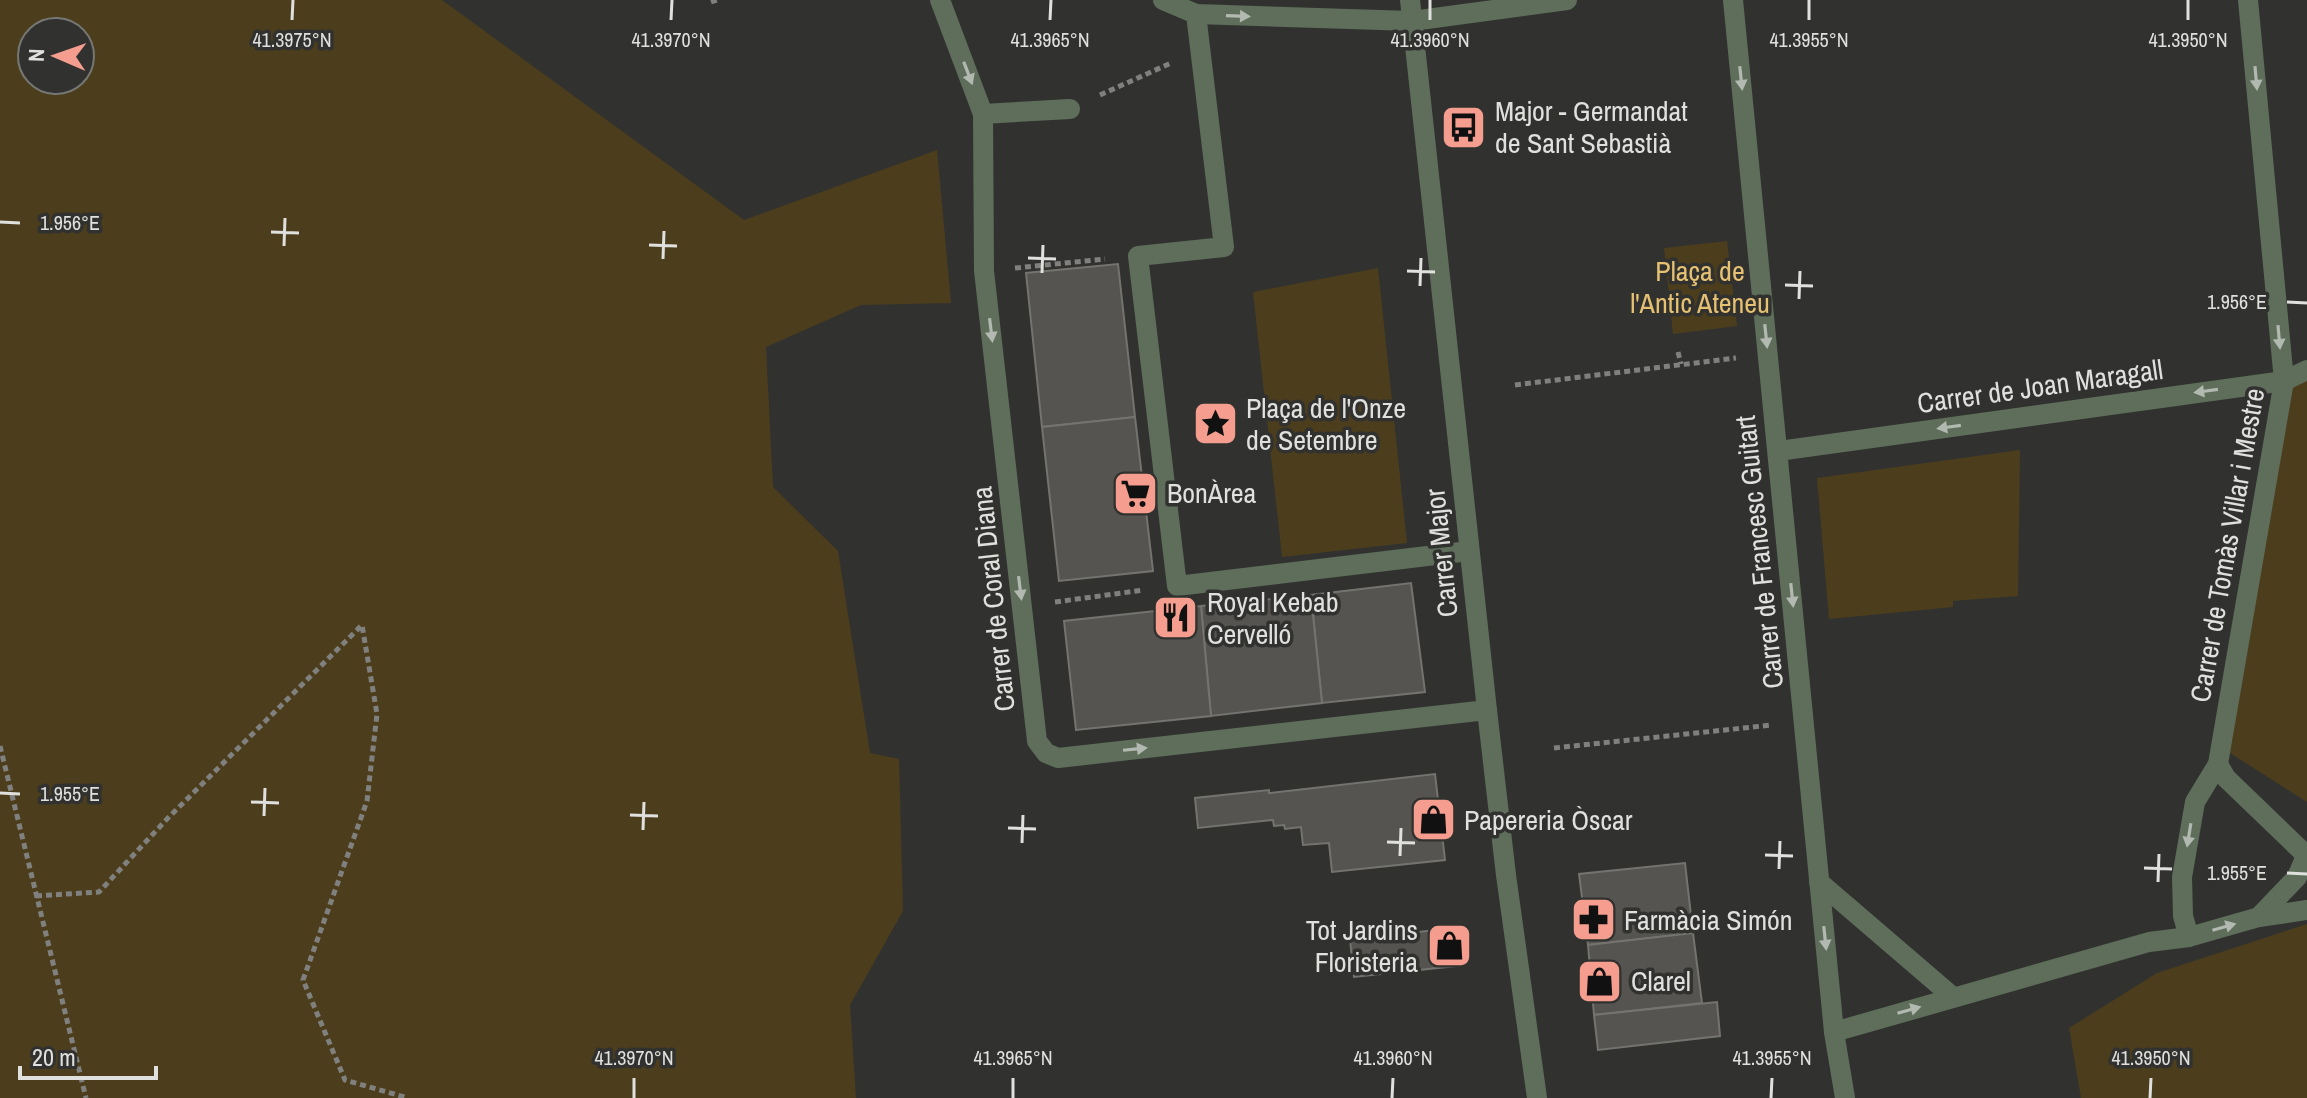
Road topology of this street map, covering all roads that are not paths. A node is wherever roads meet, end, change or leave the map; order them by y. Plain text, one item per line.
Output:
1 (940, 0) edge
2 (1163, 0) edge
3 (1410, 0) edge
4 (1567, 0) edge
5 (1733, 0) edge
6 (2248, 0) edge
7 (1196, 14) junction
8 (1412, 21) junction
9 (1070, 109) road end
10 (983, 114) junction
11 (2307, 370) edge
12 (2284, 381) junction
13 (1778, 451) junction
14 (1469, 551) junction
15 (1487, 710) junction
16 (2218, 764) junction
17 (2307, 856) edge
18 (1819, 882) junction
19 (2307, 910) edge
20 (2259, 917) junction
21 (2189, 937) junction
22 (1953, 997) junction
23 (1834, 1032) junction
24 (1537, 1098) edge
25 (1845, 1098) edge

1 -> 10 street, Carrer de Coral Diana
2 - 7 street
3 - 8 street, Carrer Major
4 - 8 street
5 -> 13 street, Carrer de Francesc Guitart
6 -> 12 street, Carrer de Tomàs Villar i Mestre
7 -> 8 street
7 - 14 street
8 - 14 street, Carrer Major
9 - 10 street
10 -> 15 street, Carrer de Coral Diana
11 - 12 street, Carrer de Joan Maragall
12 -> 13 street, Carrer de Joan Maragall
12 - 16 street, Carrer de Tomàs Villar i Mestre
13 -> 18 street, Carrer de Francesc Guitart
14 - 15 street, Carrer Major
15 - 24 street, Carrer Major
16 - 17 street
16 -> 21 street, Carrer de Tomàs Villar i Mestre
17 - 20 street
18 - 22 street
18 -> 23 street, Carrer de Francesc Guitart
19 - 20 street
21 -> 20 street
21 - 22 street
23 -> 22 street
23 - 25 street, Carrer de Francesc Guitart

